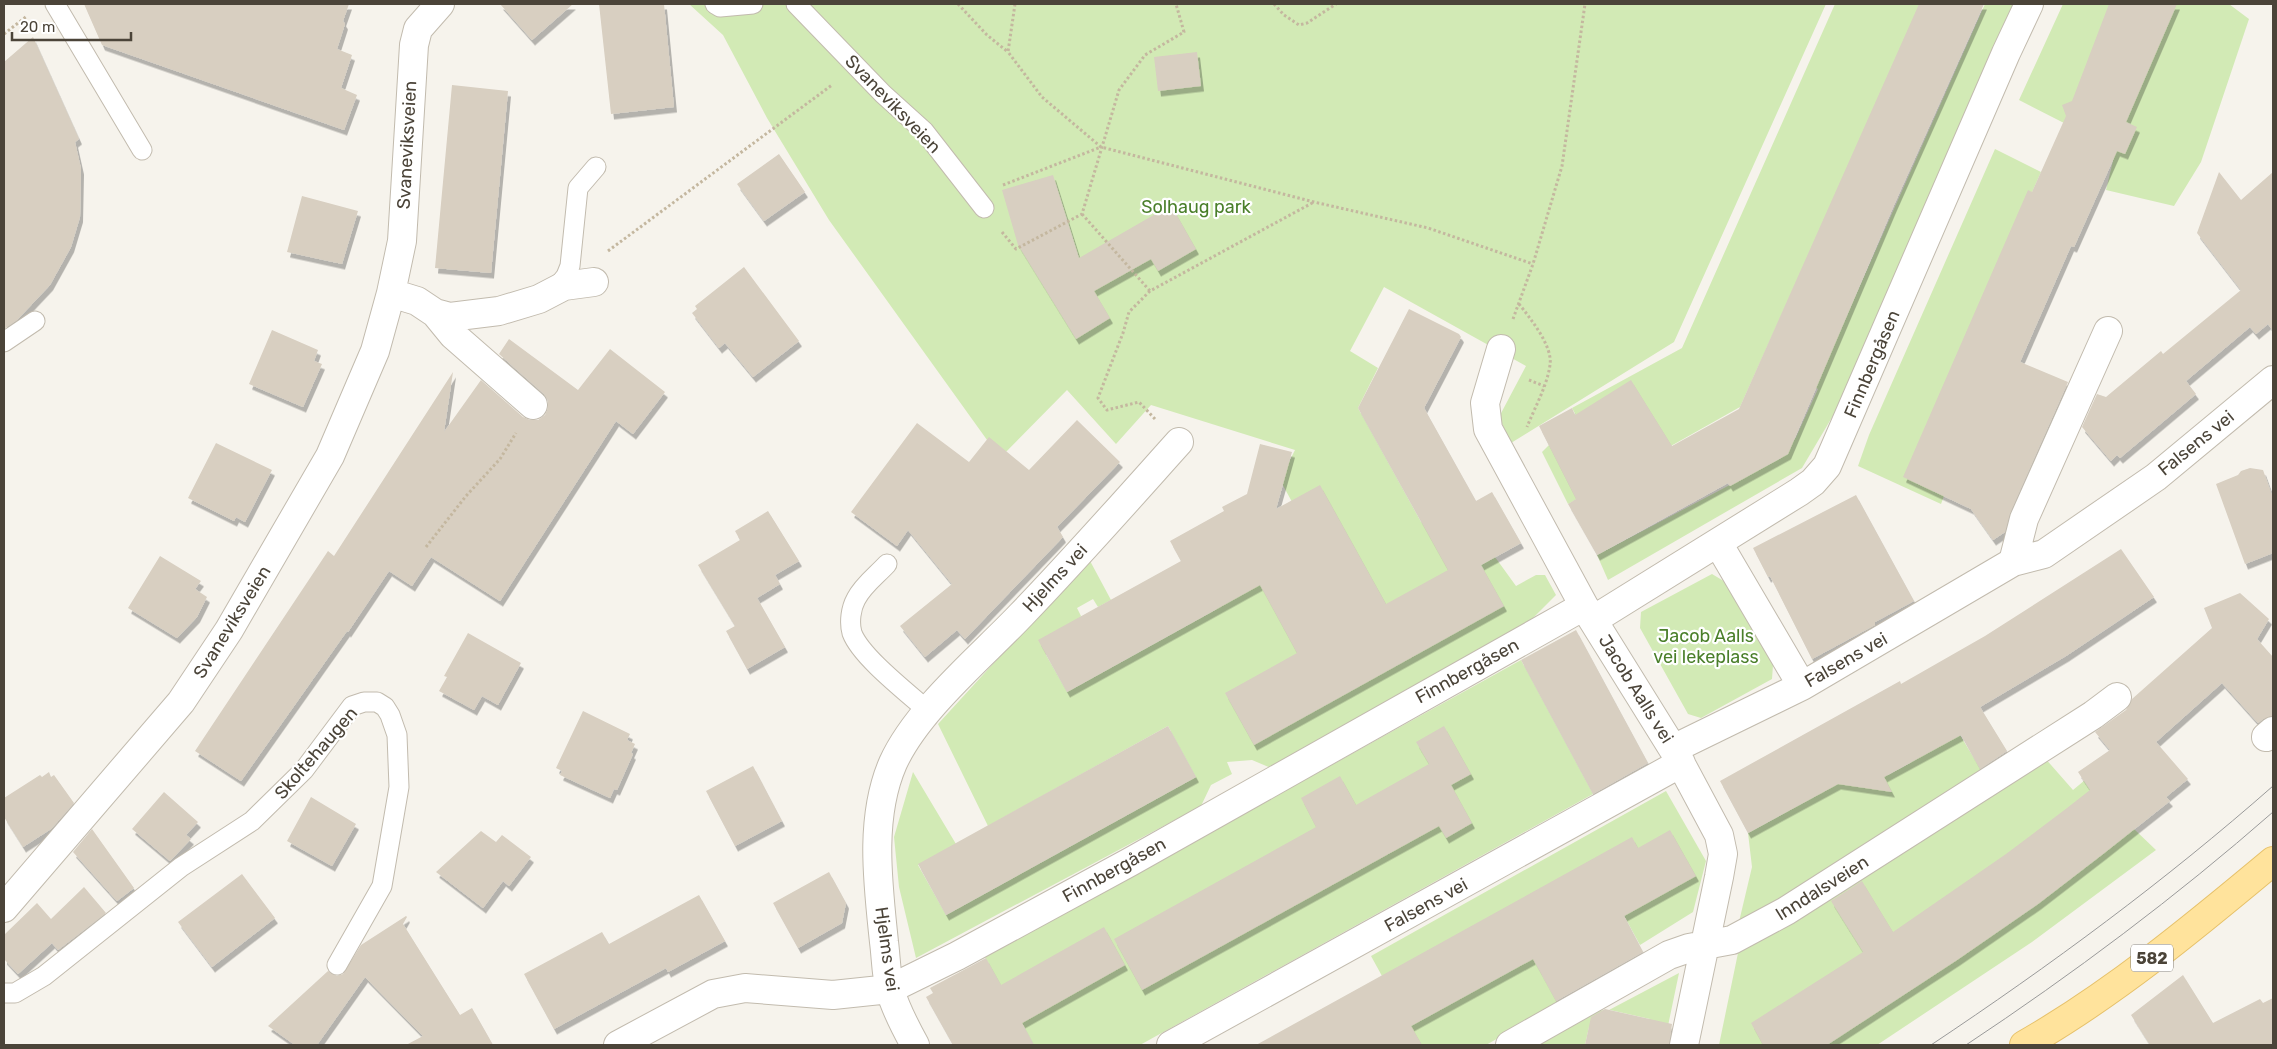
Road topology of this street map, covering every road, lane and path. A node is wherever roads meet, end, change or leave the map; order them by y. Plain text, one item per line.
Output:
1 (54, 4) edge
2 (440, 4) edge
3 (715, 4) edge
4 (753, 4) edge
5 (796, 4) edge
6 (958, 4) edge
7 (1015, 4) edge
8 (1176, 4) edge
9 (1274, 4) edge
10 (1336, 4) edge
11 (1585, 4) edge
12 (2029, 4) edge
13 (34, 10) dead end
14 (4, 34) edge
15 (1008, 52) junction
16 (856, 67) junction
17 (1100, 147) junction
18 (142, 150) dead end
19 (596, 167) dead end
20 (1314, 202) junction
21 (984, 208) joint
22 (1082, 214) junction
23 (1016, 249) dead end
24 (601, 256) dead end
25 (1534, 264) junction
26 (594, 282) dead end
27 (1150, 291) junction
28 (553, 292) junction
29 (391, 293) junction
30 (1518, 304) junction
31 (435, 313) junction
32 (34, 321) dead end
33 (2108, 331) dead end
34 (4, 342) edge
35 (1501, 349) joint
36 (2273, 380) edge
37 (533, 405) joint
38 (1526, 429) dead end
39 (1179, 442) joint
40 (1718, 543) junction
41 (426, 547) dead end
42 (2014, 562) junction
43 (887, 564) dead end
44 (1589, 613) junction
45 (1802, 686) junction
46 (2117, 697) dead end
47 (928, 711) junction
48 (1677, 756) junction
49 (2273, 861) edge
50 (4, 908) edge
51 (1705, 946) junction
52 (337, 965) dead end
53 (890, 989) junction
54 (4, 993) edge
55 (618, 1045) edge
56 (915, 1045) edge
57 (1171, 1045) edge
58 (1510, 1045) edge
59 (1684, 1045) edge
60 (2024, 1045) edge

1 - 18 lane
2 - 29 street, Svaneviksveien
3 - 4 lane
5 - 16 lane, Svaneviksveien
6 - 15 path
7 - 15 path
8 - 17 path
9 - 10 path
11 - 25 path
12 - 40 street, Finnbergåsen
13 - 14 path
15 - 17 path
16 - 21 lane, Svaneviksveien
16 - 24 path
17 - 20 path
17 - 21 path
17 - 22 path
19 - 28 lane
20 - 25 path
20 - 27 path
22 - 23 path
22 - 27 path
25 - 30 path
26 - 28 street
27 - 39 path
28 - 31 street
29 - 31 street
29 - 50 street, Svaneviksveien
30 - 35 path
30 - 38 path
31 - 37 street
32 - 34 lane
33 - 42 street
35 - 44 street, Jacob Aalls vei
36 - 42 street, Falsens vei
37 - 41 path
39 - 47 street, Hjelms vei
40 - 44 street, Finnbergåsen
40 - 45 street
42 - 45 street, Falsens vei
43 - 47 lane
44 - 48 street, Jacob Aalls vei
44 - 53 street, Finnbergåsen
45 - 48 street, Falsens vei
46 - 51 street, Inndalsveien
47 - 53 street, Hjelms vei
48 - 51 street, Jacob Aalls vei
48 - 57 street, Falsens vei
49 - 60 main road, 582
51 - 58 street, Inndalsveien
51 - 59 street, Jacob Aalls vei
52 - 54 lane, Skoltehaugen
53 - 55 street, Finnbergåsen
53 - 56 street, Hjelms vei

